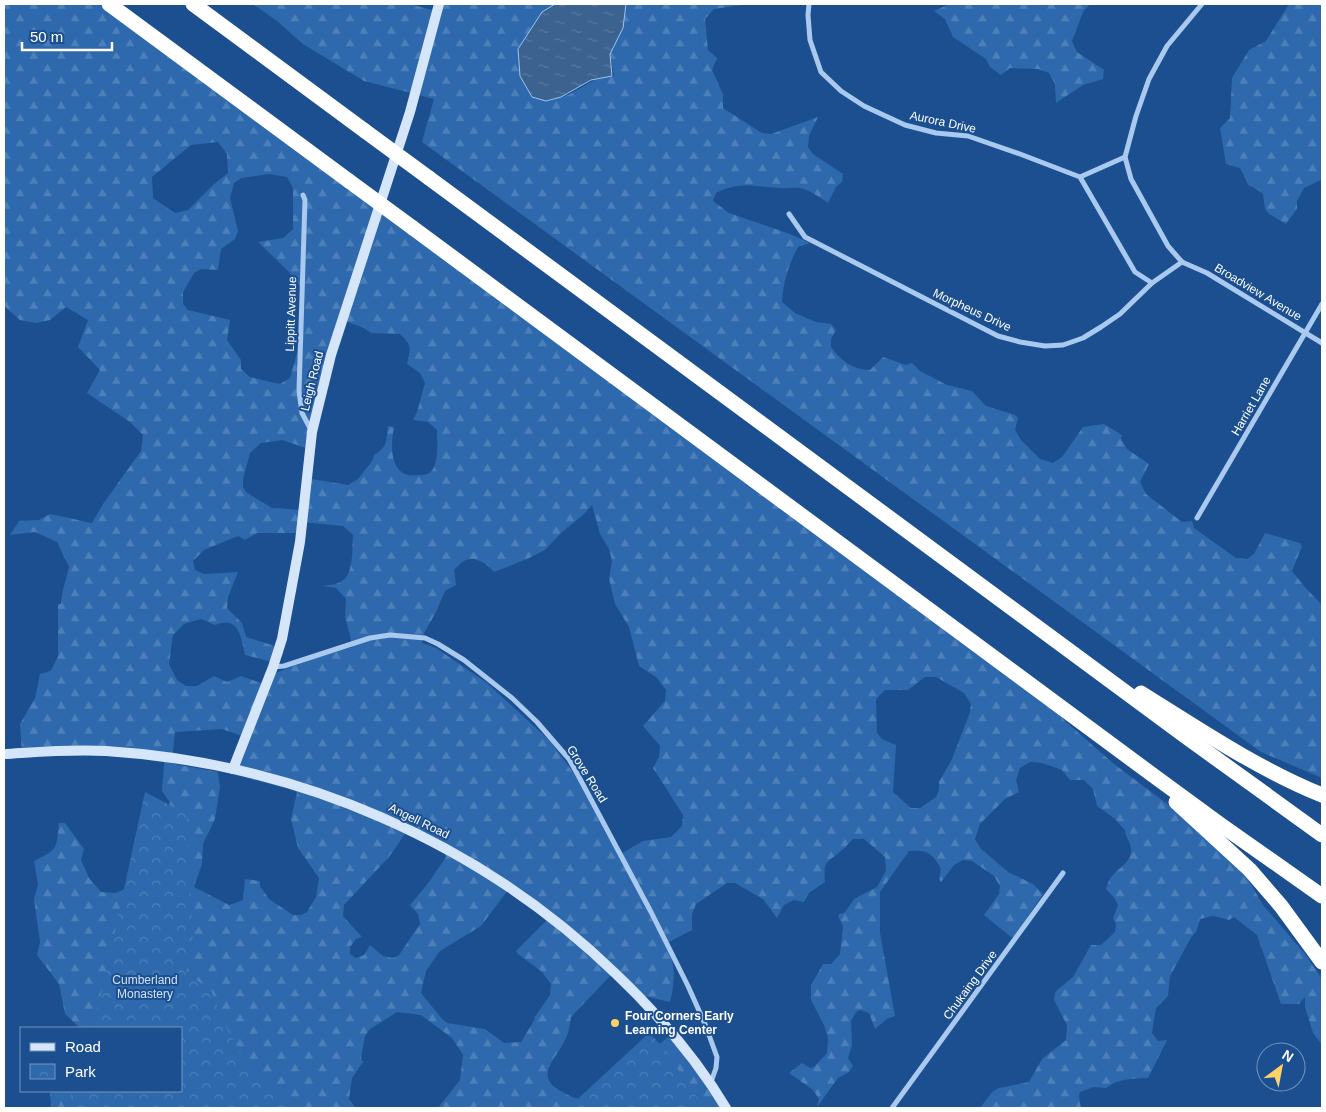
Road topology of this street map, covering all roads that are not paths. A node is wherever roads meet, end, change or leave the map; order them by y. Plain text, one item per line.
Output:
1 (108, 4) edge
2 (193, 4) edge
3 (439, 4) edge
4 (809, 4) edge
5 (1202, 4) edge
6 (1125, 157) junction
7 (1080, 177) junction
8 (302, 195) dead end
9 (789, 214) dead end
10 (1182, 262) junction
11 (1152, 283) junction
12 (1322, 304) edge
13 (1305, 332) junction
14 (1322, 343) edge
15 (312, 432) junction
16 (1197, 518) dead end
17 (1046, 634) junction
18 (273, 667) junction
19 (1116, 747) junction
20 (4, 754) edge
21 (234, 770) junction
22 (1322, 795) edge
23 (1322, 835) edge
24 (1063, 874) dead end
25 (1322, 896) edge
26 (1322, 962) edge
27 (710, 1083) junction
28 (726, 1108) edge
29 (892, 1108) edge

1 - 19 highway, bridge
2 - 17 highway, bridge
3 - 15 main road, Leigh Road
4 - 7 street, Aurora Drive
5 - 6 street
6 - 7 street
6 - 10 street
7 - 11 street
8 - 15 street, Lippitt Avenue
9 - 11 street, Morpheus Drive
10 - 11 street
10 - 13 street, Broadview Avenue
12 - 13 street, Harriet Lane
13 - 14 street, Broadview Avenue
13 - 16 street, Harriet Lane
15 - 18 main road, Leigh Road
17 - 22 highway
17 - 23 highway
18 - 21 main road, Leigh Road
18 - 27 street, Grove Road
19 - 25 highway
19 - 26 highway
20 - 21 main road, Angell Road
21 - 27 main road, Angell Road
24 - 29 street, Chukaing Drive
27 - 28 main road, Angell Road

